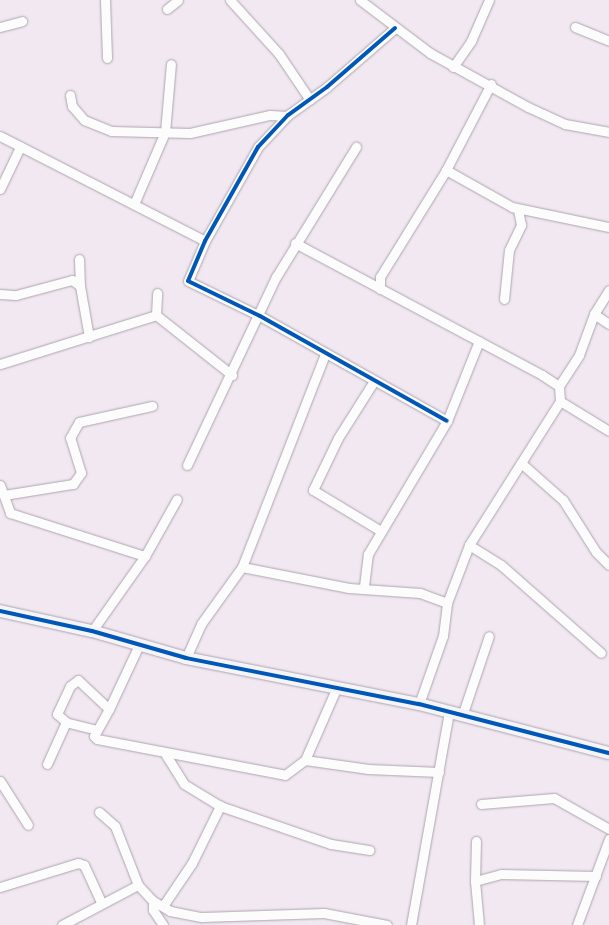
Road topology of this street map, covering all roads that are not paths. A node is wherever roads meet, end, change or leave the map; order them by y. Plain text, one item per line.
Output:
1 (105, 0) edge
2 (178, 0) edge
3 (230, 0) edge
4 (360, 0) edge
5 (489, 0) edge
6 (167, 8) dead end
7 (22, 21) dead end
8 (0, 27) edge
9 (575, 27) dead end
10 (395, 28) junction
11 (609, 41) edge
12 (107, 58) dead end
13 (172, 64) dead end
14 (453, 67) junction
15 (491, 84) junction
16 (70, 95) dead end
17 (310, 100) junction
18 (287, 116) junction
19 (165, 132) junction
20 (609, 132) edge
21 (0, 136) edge
22 (20, 147) junction
23 (356, 147) dead end
24 (446, 170) junction
25 (0, 189) edge
26 (134, 204) junction
27 (518, 209) junction
28 (609, 227) edge
29 (205, 241) junction
30 (296, 243) junction
31 (79, 259) dead end
32 (380, 277) junction
33 (366, 282) junction
34 (80, 286) junction
35 (380, 289) junction
36 (609, 290) edge
37 (158, 293) dead end
38 (0, 294) edge
39 (504, 299) dead end
40 (594, 314) junction
41 (156, 315) junction
42 (260, 316) junction
43 (609, 324) edge
44 (89, 337) junction
45 (479, 341) junction
46 (325, 354) junction
47 (0, 364) edge
48 (232, 375) junction
49 (374, 381) junction
50 (559, 386) junction
51 (560, 401) junction
52 (152, 406) dead end
53 (447, 421) junction
54 (609, 431) edge
55 (521, 463) junction
56 (187, 465) dead end
57 (0, 485) edge
58 (4, 495) junction
59 (177, 499) dead end
60 (381, 531) junction
61 (469, 545) junction
62 (145, 556) junction
63 (609, 565) edge
64 (242, 567) junction
65 (364, 586) junction
66 (447, 603) junction
67 (0, 611) edge
68 (92, 631) junction
69 (489, 636) dead end
70 (139, 645) junction
71 (601, 653) dead end
72 (186, 658) junction
73 (336, 689) junction
74 (419, 704) junction
75 (109, 709) junction
76 (449, 712) junction
77 (462, 716) junction
78 (66, 722) junction
79 (97, 730) junction
80 (609, 753) edge
81 (166, 755) junction
82 (305, 760) junction
83 (47, 764) dead end
84 (439, 772) junction
85 (0, 781) edge
86 (3, 793) edge
87 (481, 804) dead end
88 (220, 806) junction
89 (99, 812) dead end
90 (28, 826) dead end
91 (609, 829) edge
92 (609, 839) edge
93 (476, 841) dead end
94 (370, 850) dead end
95 (596, 876) junction
96 (475, 881) junction
97 (138, 885) junction
98 (0, 887) edge
99 (153, 901) junction
100 (101, 902) junction
101 (167, 908) junction
102 (232, 920) edge
103 (355, 923) edge
104 (62, 925) edge
105 (163, 925) edge
106 (387, 925) edge
107 (411, 925) edge
108 (479, 925) edge
109 (577, 925) edge

1 - 12 street
2 - 6 street
3 - 17 street
4 - 10 street
5 - 14 street
7 - 8 street
9 - 11 street
10 - 14 street
10 - 17 street
13 - 19 street
14 - 15 street
15 - 20 street
15 - 24 street
16 - 19 street
17 - 18 street
18 - 19 street
18 - 29 street
19 - 26 street
21 - 22 street
22 - 25 street
22 - 26 street
23 - 30 street
24 - 27 street
24 - 32 street
26 - 29 street
27 - 28 street
27 - 39 street
29 - 42 street
30 - 33 street
30 - 42 street
31 - 34 street
32 - 33 street
32 - 35 street
33 - 35 street
34 - 38 street
34 - 44 street
35 - 45 street
36 - 40 street
37 - 41 street
40 - 43 street
40 - 50 street
41 - 44 street
41 - 48 street
42 - 46 street
42 - 48 street
44 - 47 street
45 - 50 street
45 - 53 street
46 - 49 street
46 - 64 street
48 - 56 street
49 - 53 street
49 - 60 street
50 - 51 street
51 - 54 street
51 - 55 street
52 - 58 street
53 - 60 street
55 - 61 street
55 - 63 street
57 - 58 street
58 - 62 street
59 - 62 street
60 - 65 street
61 - 66 street
61 - 71 street
62 - 68 street
64 - 65 street
64 - 72 street
65 - 66 street
66 - 74 street
67 - 68 street
68 - 70 street
69 - 77 street
70 - 72 street
70 - 75 street
72 - 73 street
73 - 74 street
73 - 82 street
74 - 76 street
75 - 78 street
75 - 79 street
76 - 77 street
76 - 84 street
77 - 80 street
78 - 79 street
78 - 83 street
79 - 81 street
81 - 82 street
81 - 88 street
82 - 84 street
84 - 107 street
85 - 86 street
86 - 90 street
87 - 91 street
88 - 94 street
88 - 101 street
89 - 97 street
92 - 95 street
93 - 96 street
95 - 96 street
95 - 109 street
96 - 108 street
97 - 99 street
97 - 100 street
98 - 100 street
99 - 101 street
99 - 105 street
100 - 104 street
101 - 102 street
101 - 105 street
102 - 103 street
103 - 106 street

